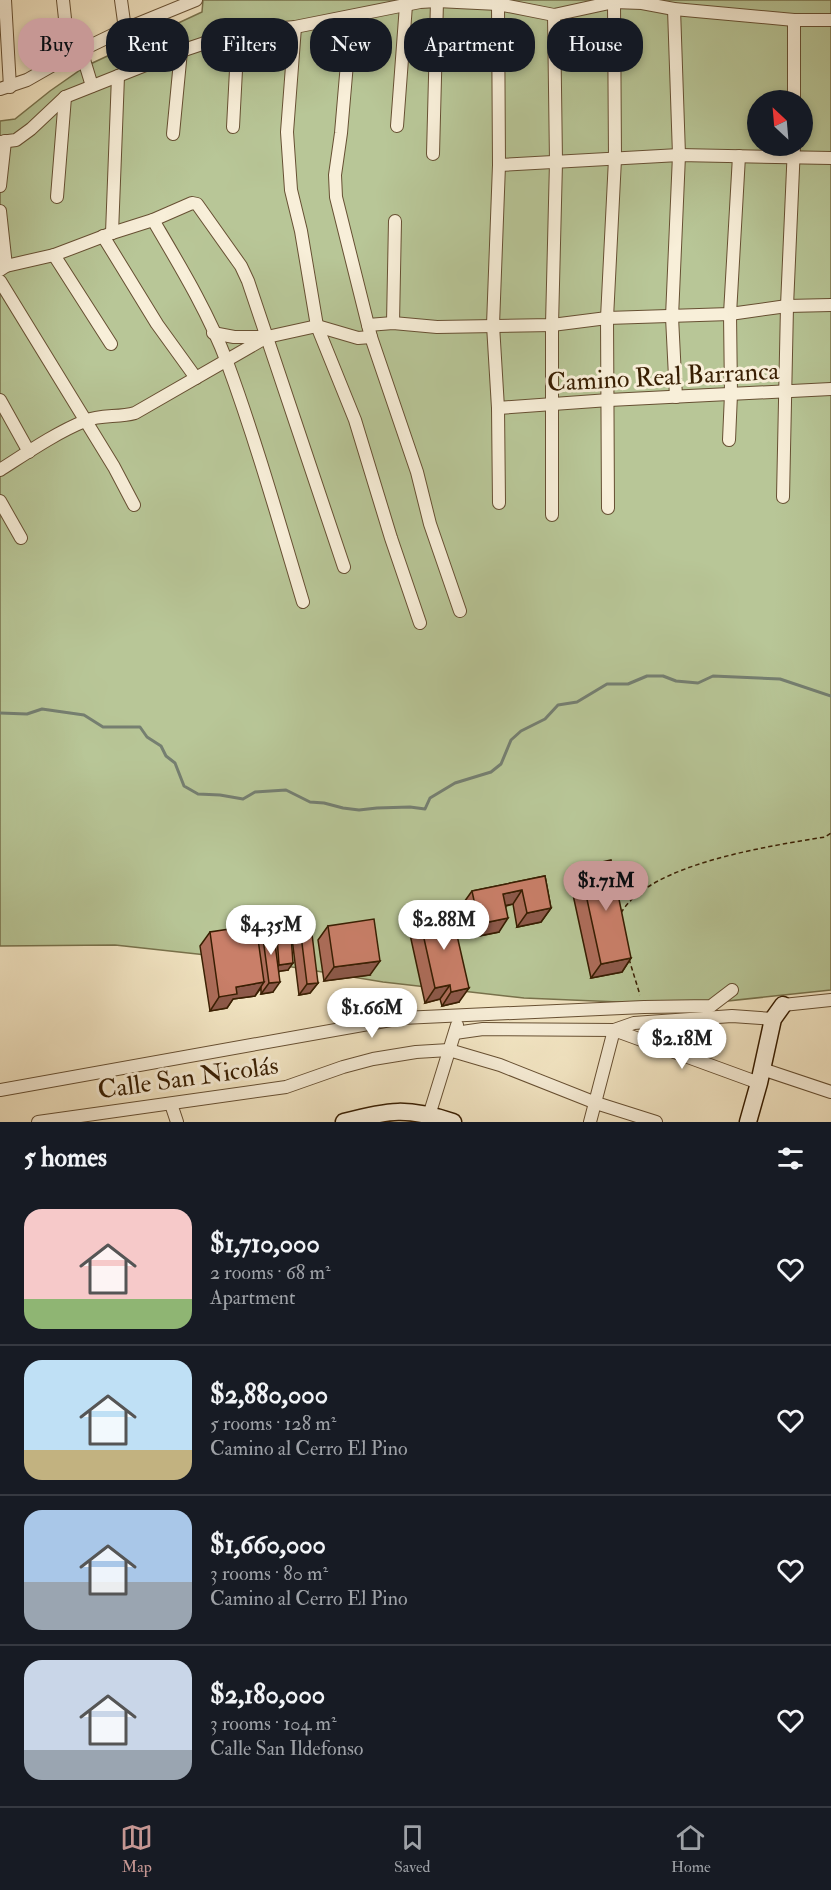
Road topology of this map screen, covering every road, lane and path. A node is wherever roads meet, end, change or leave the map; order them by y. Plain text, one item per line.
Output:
1 (5, 0) edge
2 (63, 0) edge
3 (121, 0) edge
4 (196, 0) edge
5 (436, 1) edge
6 (614, 2) junction
7 (498, 4) junction
8 (406, 5) junction
9 (674, 9) junction
10 (554, 15) junction
11 (351, 17) junction
12 (65, 18) edge
13 (123, 18) edge
14 (152, 18) edge
15 (794, 20) junction
16 (831, 20) edge
17 (298, 26) edge
18 (41, 72) edge
19 (88, 72) edge
20 (128, 72) edge
21 (179, 72) edge
22 (236, 72) edge
23 (292, 72) edge
24 (118, 76) junction
25 (92, 86) junction
26 (5, 88) edge
27 (794, 90) edge
28 (65, 97) junction
29 (397, 126) dead end
30 (233, 127) dead end
31 (173, 134) dead end
32 (3, 142) edge
33 (433, 153) dead end
34 (679, 155) junction
35 (747, 155) edge
36 (813, 155) edge
37 (739, 156) junction
38 (794, 156) edge
39 (831, 158) edge
40 (615, 159) junction
41 (556, 162) junction
42 (499, 165) junction
43 (0, 186) edge
44 (57, 196) dead end
45 (0, 211) edge
46 (153, 220) junction
47 (395, 221) dead end
48 (107, 234) junction
49 (54, 255) junction
50 (3, 268) edge
51 (0, 281) edge
52 (831, 305) edge
53 (787, 306) junction
54 (730, 314) junction
55 (672, 317) junction
56 (608, 318) junction
57 (393, 323) junction
58 (493, 325) junction
59 (552, 325) junction
60 (317, 326) junction
61 (370, 331) junction
62 (213, 333) junction
63 (267, 337) junction
64 (111, 344) dead end
65 (226, 361) junction
66 (196, 378) junction
67 (831, 389) edge
68 (785, 392) junction
69 (731, 394) junction
70 (676, 397) junction
71 (0, 400) edge
72 (609, 400) junction
73 (552, 404) junction
74 (498, 408) junction
75 (85, 421) junction
76 (729, 440) dead end
77 (29, 452) junction
78 (0, 470) edge
79 (783, 497) dead end
80 (0, 501) edge
81 (499, 503) dead end
82 (134, 505) dead end
83 (608, 508) dead end
84 (552, 515) dead end
85 (21, 538) dead end
86 (344, 567) dead end
87 (303, 602) dead end
88 (460, 611) dead end
89 (420, 623) dead end
90 (831, 833) edge
91 (620, 914) edge
92 (627, 953) edge
93 (732, 990) dead end
94 (831, 1000) edge
95 (783, 1005) joint
96 (644, 1007) junction
97 (460, 1016) junction
98 (773, 1019) junction
99 (614, 1030) junction
100 (455, 1032) junction
101 (449, 1050) junction
102 (761, 1076) junction
103 (0, 1090) edge
104 (831, 1092) edge
105 (596, 1103) junction
106 (171, 1104) junction
107 (429, 1118) edge
108 (38, 1122) edge
109 (177, 1122) edge
110 (344, 1122) edge
111 (453, 1122) edge
112 (590, 1122) edge
113 (656, 1122) edge
114 (748, 1122) edge

1 - 26 street
2 - 12 street
3 - 13 street
4 - 14 street
5 - 7 street
5 - 8 street
5 - 33 street
6 - 9 street
6 - 10 street
6 - 40 street
7 - 10 street
7 - 42 street
8 - 11 street
8 - 29 street
9 - 15 street
9 - 34 street
10 - 41 street
11 - 17 street
11 - 61 street
15 - 16 street
15 - 27 street
18 - 26 street
19 - 25 street
20 - 24 street
21 - 31 street
22 - 30 street
23 - 60 street
24 - 25 street
24 - 48 street
25 - 28 street
28 - 32 street
28 - 44 street
32 - 43 street
34 - 37 street
34 - 40 street
34 - 55 street
35 - 37 street
36 - 39 street
37 - 54 street
38 - 53 street
40 - 41 street
40 - 56 street
41 - 42 street
41 - 59 street
42 - 58 street
45 - 50 street
46 - 48 street
46 - 62 street
46 - 63 street
47 - 57 street
48 - 49 street
48 - 66 street
49 - 50 street
49 - 64 street
51 - 75 street
52 - 53 street
53 - 54 street
53 - 68 street
54 - 55 street
54 - 69 street
55 - 56 street
55 - 70 street
56 - 59 street
56 - 72 street
57 - 58 street
57 - 61 street
58 - 59 street
58 - 74 street
59 - 73 street
60 - 61 street
60 - 63 street
60 - 89 street
61 - 88 street
62 - 63 street
62 - 65 street
63 - 65 street
63 - 86 street
65 - 66 street
65 - 87 street
66 - 75 street
67 - 68 street, Camino Real Barranca
68 - 69 street, Camino Real Barranca
68 - 79 street
69 - 70 street, Camino Real Barranca
69 - 76 street
70 - 72 street, Camino Real Barranca
71 - 77 street
72 - 73 street, Camino Real Barranca
72 - 83 street
73 - 74 street, Camino Real Barranca
73 - 84 street
74 - 81 street
75 - 77 street
75 - 82 street
77 - 78 street
80 - 85 street
90 - 91 path
92 - 96 path
93 - 96 street
94 - 95 street
95 - 98 street
96 - 97 street
97 - 100 street
97 - 103 street
98 - 99 street
98 - 102 street
99 - 100 street
99 - 102 street
99 - 105 street
100 - 101 street
101 - 105 street, Calle San Nicolás
101 - 106 street, Calle San Nicolás
101 - 107 street
102 - 104 street
102 - 114 street
105 - 112 street
105 - 113 street, Calle San Nicolás
106 - 108 street, Calle San Nicolás
106 - 109 street
107 - 110 street
107 - 111 street

